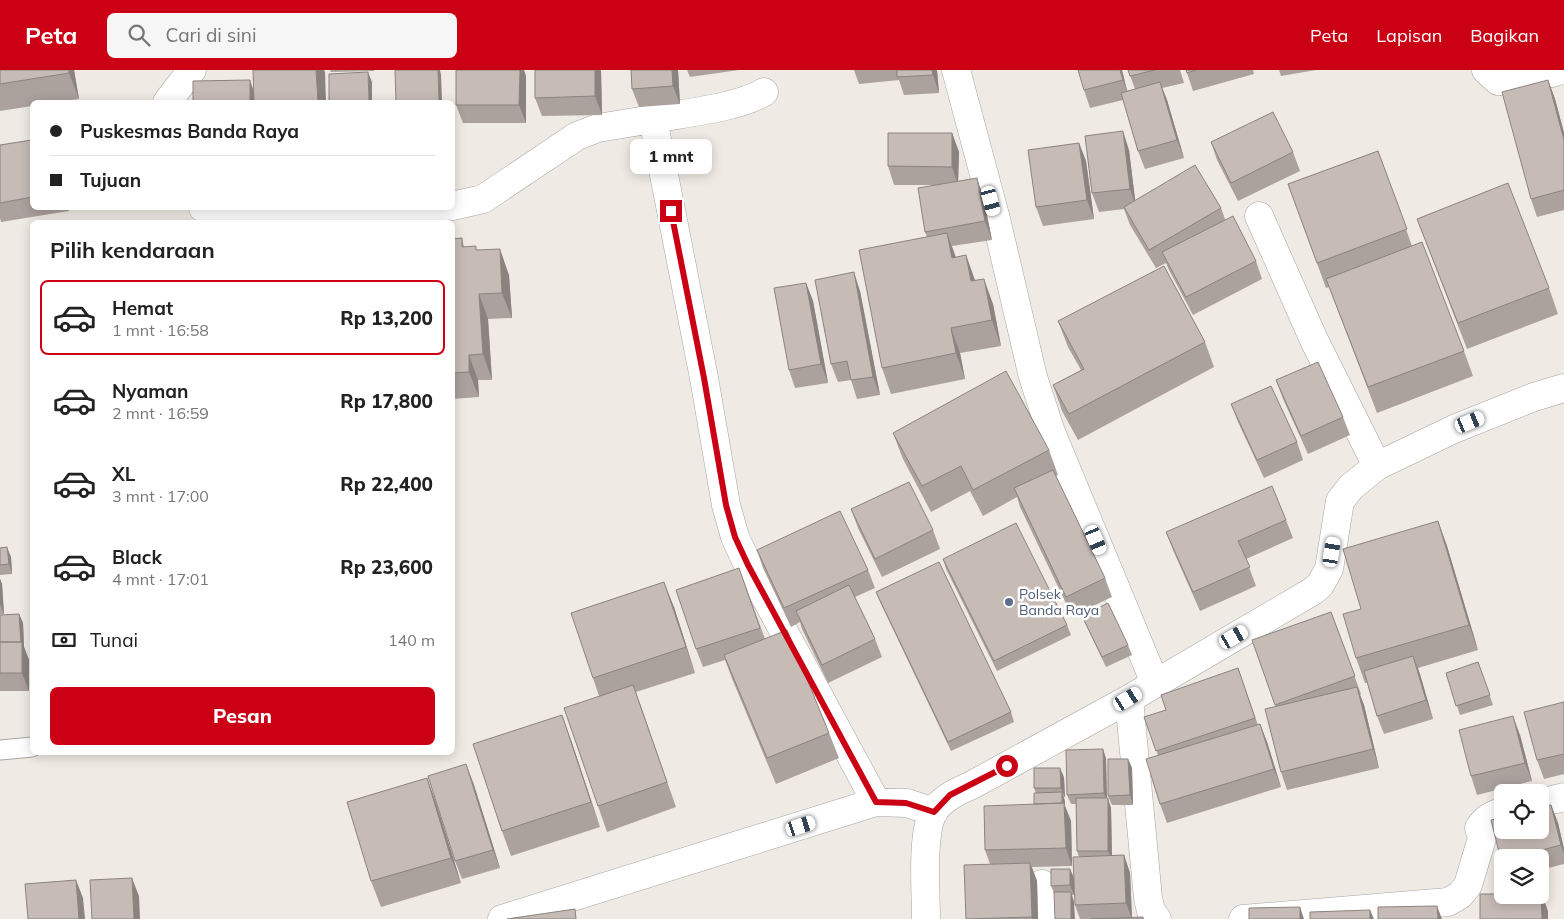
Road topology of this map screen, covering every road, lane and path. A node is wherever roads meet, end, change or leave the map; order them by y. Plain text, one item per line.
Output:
1 (192, 70) edge
2 (956, 70) edge
3 (1486, 70) edge
4 (1562, 70) edge
5 (764, 92) dead end
6 (169, 100) edge
7 (652, 119) junction
8 (455, 205) edge
9 (207, 210) edge
10 (418, 210) edge
11 (1259, 216) dead end
12 (1564, 388) edge
13 (1377, 466) junction
14 (1155, 684) junction
15 (1128, 699) junction
16 (30, 747) edge
17 (0, 750) edge
18 (1564, 797) edge
19 (1549, 800) edge
20 (876, 802) junction
21 (934, 812) junction
22 (1494, 814) edge
23 (1042, 884) dead end
24 (502, 919) edge
25 (926, 919) edge
26 (1044, 919) edge
27 (1157, 919) edge
28 (1243, 919) edge

1 - 6 street
2 - 14 street
3 - 4 street
5 - 7 street
7 - 8 street
7 - 20 street
9 - 10 street
11 - 13 street
12 - 13 street
13 - 14 street
14 - 15 street
15 - 21 street
15 - 27 street
16 - 17 lane
18 - 19 street
20 - 21 street
20 - 24 street
21 - 25 street
22 - 28 street
23 - 26 street

